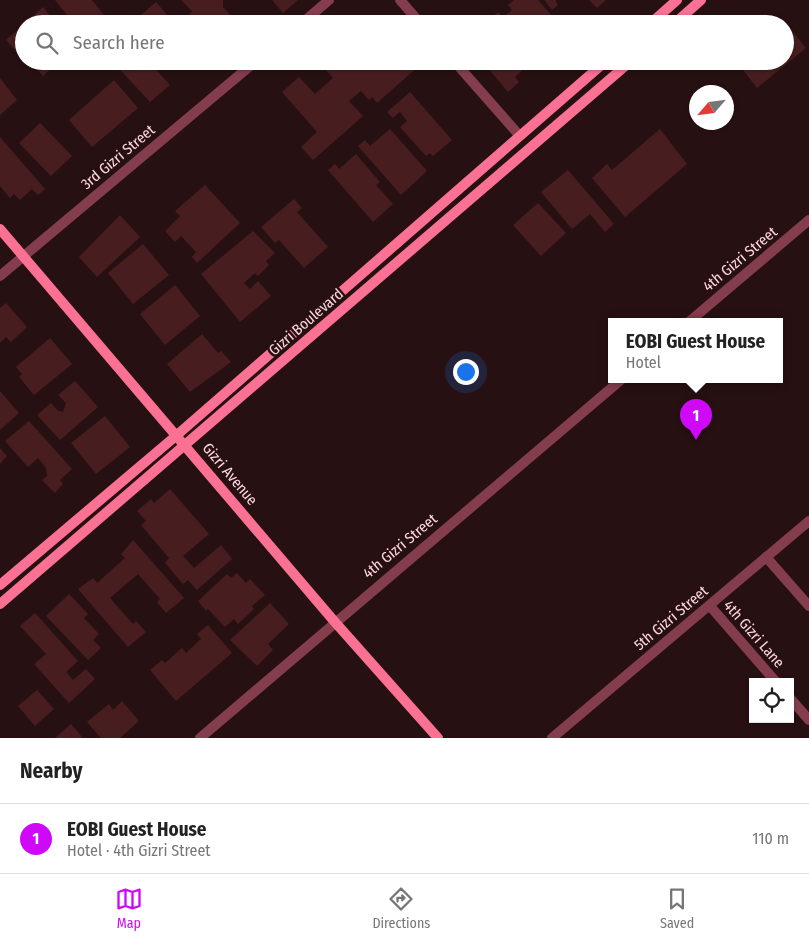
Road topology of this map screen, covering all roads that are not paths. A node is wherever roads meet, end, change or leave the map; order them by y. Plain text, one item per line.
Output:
1 (329, 0) edge
2 (400, 0) edge
3 (678, 0) edge
4 (701, 0) edge
5 (312, 15) edge
6 (413, 15) edge
7 (660, 15) edge
8 (684, 15) edge
9 (245, 70) edge
10 (462, 70) edge
11 (595, 70) edge
12 (621, 70) edge
13 (519, 135) junction
14 (809, 220) edge
15 (0, 229) edge
16 (24, 255) junction
17 (0, 276) edge
18 (694, 318) edge
19 (617, 383) edge
20 (177, 435) junction
21 (185, 445) junction
22 (809, 521) edge
23 (766, 557) junction
24 (0, 586) edge
25 (0, 604) edge
26 (710, 606) junction
27 (809, 606) edge
28 (334, 621) junction
29 (773, 678) edge
30 (794, 703) edge
31 (809, 720) edge
32 (200, 738) edge
33 (438, 738) edge
34 (552, 738) edge

1 - 5 street
2 - 6 street
3 - 7 main road
4 - 8 main road
9 - 16 street, 3rd Gizri Street
10 - 13 street
11 - 13 main road, Gizri Boulevard
12 - 21 main road, Gizri Boulevard
13 - 20 main road, Gizri Boulevard
14 - 18 street, 4th Gizri Street
15 - 16 main road, Gizri Avenue
16 - 17 street, 3rd Gizri Street
16 - 20 main road, Gizri Avenue
19 - 28 street, 4th Gizri Street
20 - 21 main road, Gizri Avenue
20 - 24 main road, Gizri Boulevard
21 - 25 main road, Gizri Boulevard
21 - 28 main road, Gizri Avenue
22 - 23 street, 5th Gizri Street
23 - 26 street, 5th Gizri Street
23 - 27 street
26 - 29 street, 4th Gizri Lane
26 - 34 street, 5th Gizri Street
28 - 32 street, 4th Gizri Street
28 - 33 main road, Gizri Avenue
30 - 31 street

